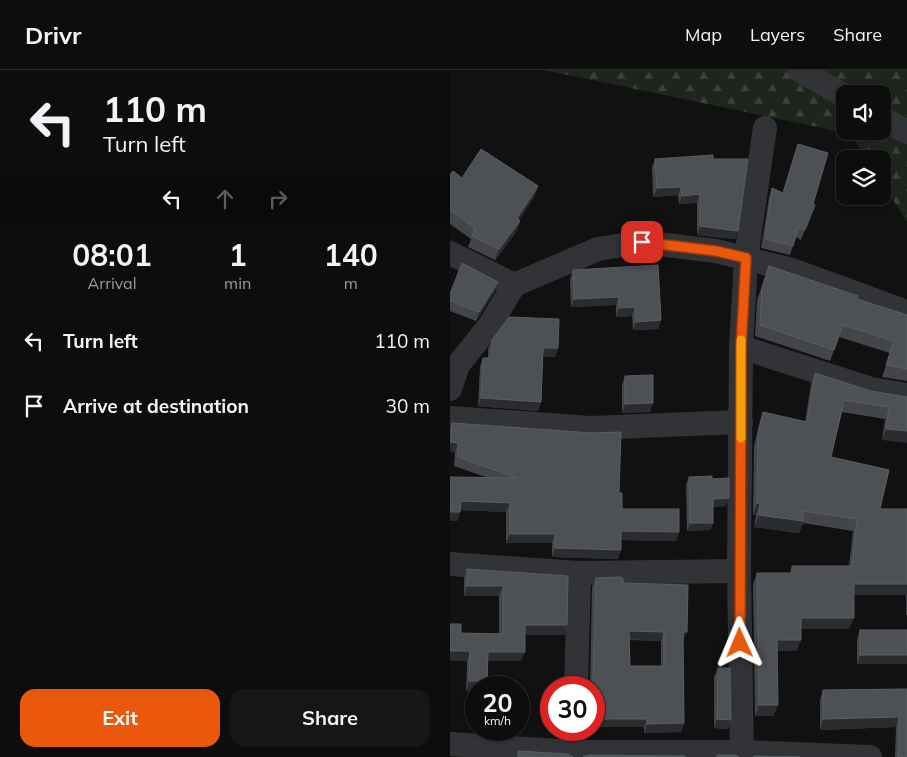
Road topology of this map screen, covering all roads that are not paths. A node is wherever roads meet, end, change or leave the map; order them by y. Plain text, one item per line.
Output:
1 (799, 70) edge
2 (836, 91) edge
3 (891, 123) edge
4 (765, 128) dead end
5 (907, 132) edge
6 (450, 253) edge
7 (746, 258) junction
8 (514, 285) junction
9 (899, 309) dead end
10 (741, 347) junction
11 (450, 389) edge
12 (907, 395) edge
13 (450, 418) edge
14 (741, 422) junction
15 (450, 564) edge
16 (739, 571) junction
17 (579, 573) junction
18 (576, 676) edge
19 (450, 744) edge
20 (574, 746) edge
21 (742, 754) edge
22 (870, 757) edge

1 - 2 street
3 - 5 street
4 - 7 street
6 - 8 street
7 - 8 street
7 - 9 street
7 - 10 street
8 - 11 street
10 - 12 street
10 - 14 street
13 - 14 street
14 - 16 street
15 - 17 street
16 - 17 street
16 - 21 street
17 - 18 street
19 - 20 street
20 - 21 street
21 - 22 street

